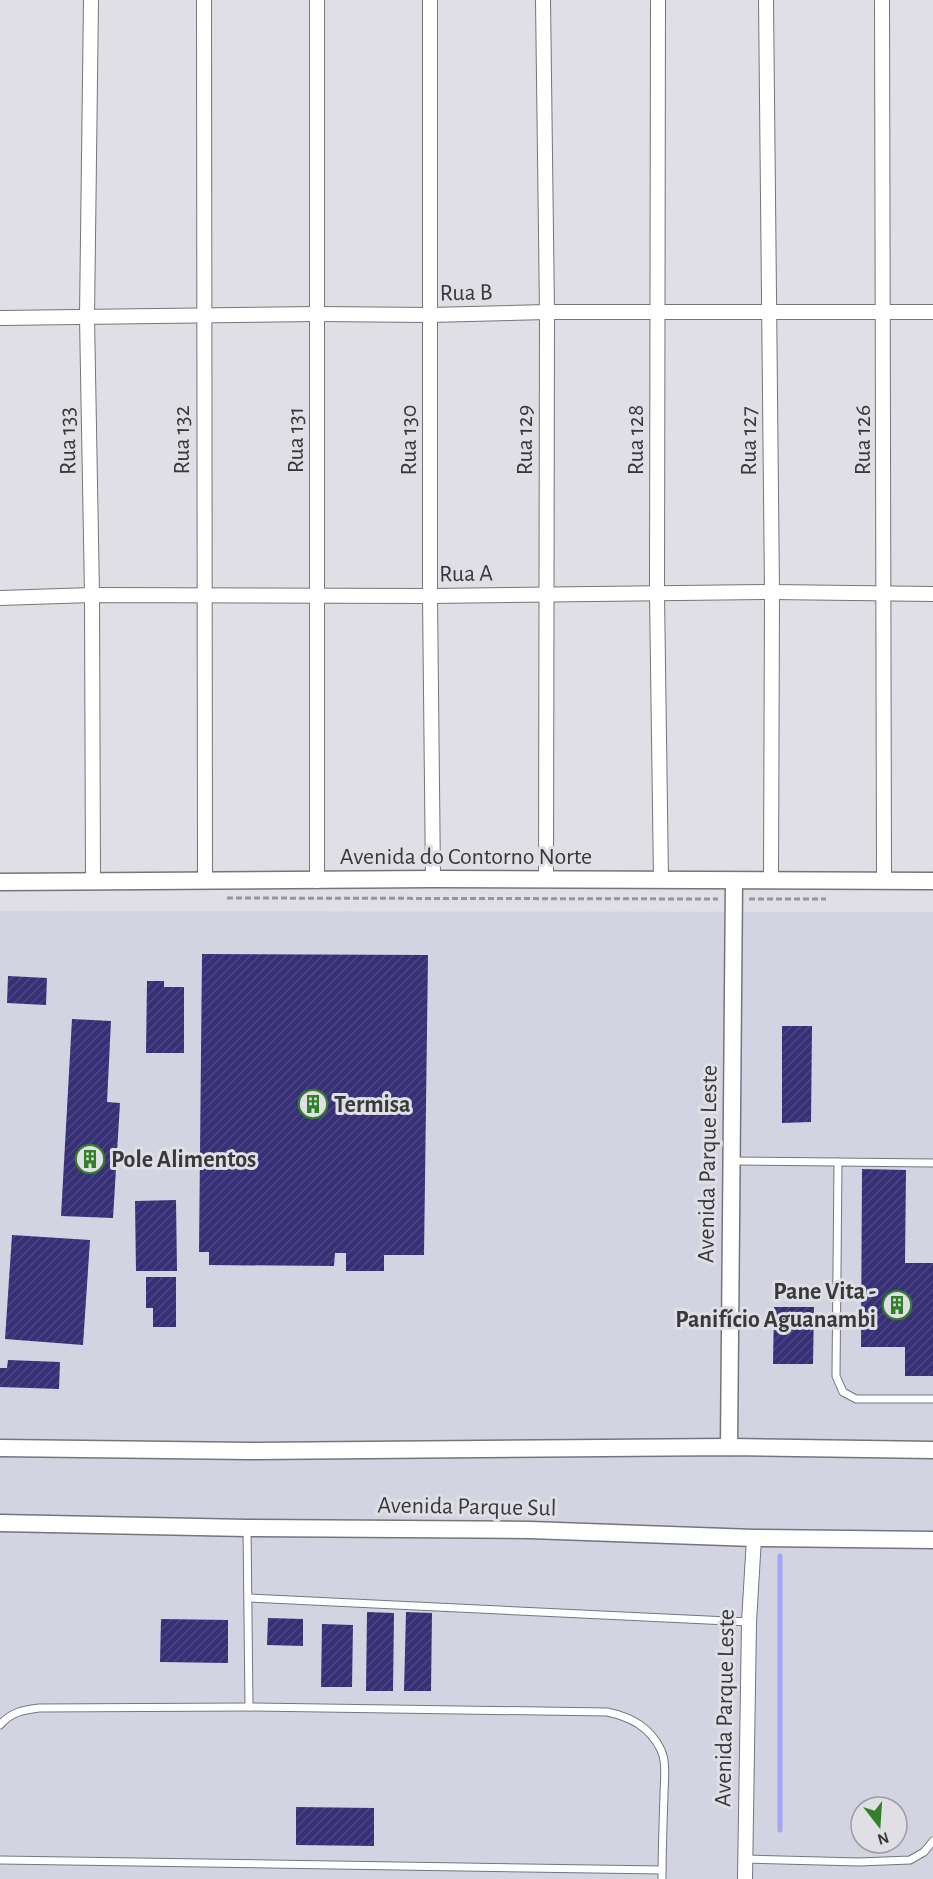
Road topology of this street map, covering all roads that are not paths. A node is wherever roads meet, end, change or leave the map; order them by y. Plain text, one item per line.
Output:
1 (91, 0) edge
2 (204, 0) edge
3 (317, 0) edge
4 (430, 0) edge
5 (543, 0) edge
6 (658, 0) edge
7 (766, 0) edge
8 (882, 0) edge
9 (547, 312) junction
10 (658, 312) junction
11 (769, 312) junction
12 (933, 312) edge
13 (884, 313) junction
14 (317, 314) junction
15 (203, 315) junction
16 (430, 315) junction
17 (87, 317) junction
18 (0, 318) edge
19 (772, 592) junction
20 (885, 593) junction
21 (546, 594) junction
22 (657, 594) junction
23 (933, 594) edge
24 (92, 595) junction
25 (205, 596) junction
26 (318, 596) junction
27 (430, 596) junction
28 (0, 597) edge
29 (433, 879) junction
30 (205, 880) junction
31 (317, 880) junction
32 (546, 880) junction
33 (661, 880) junction
34 (884, 880) junction
35 (93, 881) junction
36 (771, 881) junction
37 (933, 881) edge
38 (0, 882) edge
39 (734, 882) junction
40 (731, 1161) junction
41 (838, 1162) junction
42 (933, 1163) edge
43 (933, 1399) edge
44 (729, 1447) junction
45 (0, 1448) edge
46 (933, 1450) edge
47 (0, 1523) edge
48 (247, 1528) junction
49 (754, 1538) junction
50 (933, 1540) edge
51 (249, 1598) junction
52 (749, 1622) junction
53 (249, 1707) junction
54 (0, 1725) edge
55 (933, 1841) edge
56 (745, 1859) junction
57 (0, 1860) edge
58 (662, 1870) junction
59 (662, 1879) edge
60 (745, 1879) edge

1 - 17 street, Rua 133
2 - 15 street, Rua 132
3 - 14 street, Rua 131
4 - 16 street, Rua 130
5 - 9 street, Rua 129
6 - 10 street, Rua 128
7 - 11 street, Rua 127
8 - 13 street, Rua 126
9 - 10 street, Rua B
9 - 16 street, Rua B
9 - 21 street, Rua 129
10 - 11 street, Rua B
10 - 22 street, Rua 128
11 - 13 street, Rua B
11 - 19 street, Rua 127
12 - 13 street, Rua B
13 - 20 street, Rua 126
14 - 15 street, Rua B
14 - 16 street, Rua B
14 - 26 street, Rua 131
15 - 17 street, Rua B
15 - 25 street, Rua 132
16 - 27 street, Rua 130
17 - 18 street, Rua B
17 - 24 street, Rua 133
19 - 20 street, Rua A
19 - 22 street, Rua A
19 - 36 street, Rua 127
20 - 23 street, Rua A
20 - 34 street, Rua 126
21 - 22 street, Rua A
21 - 27 street, Rua A
21 - 32 street, Rua 129
22 - 33 street, Rua 128
24 - 25 street, Rua A
24 - 28 street, Rua A
24 - 35 street, Rua 133
25 - 26 street, Rua A
25 - 30 street, Rua 132
26 - 27 street, Rua A
26 - 31 street, Rua 131
27 - 29 street, Rua 130
29 - 31 street, Avenida do Contorno Norte
29 - 32 street, Avenida do Contorno Norte
30 - 31 street, Avenida do Contorno Norte
30 - 35 street, Avenida do Contorno Norte
32 - 33 street, Avenida do Contorno Norte
33 - 39 street, Avenida do Contorno Norte
34 - 36 street, Avenida do Contorno Norte
34 - 37 street, Avenida do Contorno Norte
35 - 38 street, Avenida do Contorno Norte
36 - 39 street, Avenida do Contorno Norte
39 - 40 street, Avenida Parque Leste
40 - 41 lane
40 - 44 street, Avenida Parque Leste
41 - 42 lane
41 - 43 lane
44 - 45 street
44 - 46 street
47 - 48 street, Avenida Parque Sul
48 - 49 street, Avenida Parque Sul
48 - 51 lane
49 - 50 street, Avenida Parque Sul
49 - 52 street, Avenida Parque Leste
51 - 52 lane
51 - 53 lane
52 - 56 street, Avenida Parque Leste
53 - 54 lane
53 - 58 lane
55 - 56 lane
56 - 60 street, Avenida Parque Leste
57 - 58 lane
58 - 59 lane

